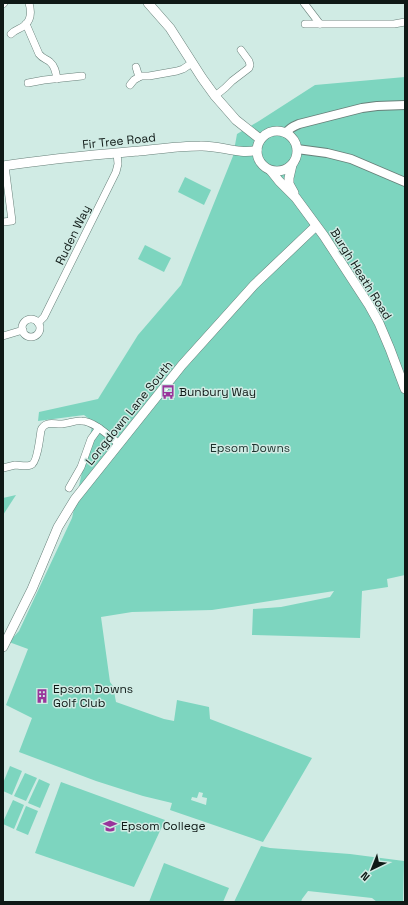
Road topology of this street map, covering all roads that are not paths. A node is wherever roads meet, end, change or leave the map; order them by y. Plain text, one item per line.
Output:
1 (29, 3) edge
2 (148, 3) edge
3 (304, 3) edge
4 (405, 22) edge
5 (26, 24) junction
6 (305, 24) dead end
7 (320, 24) junction
8 (12, 34) dead end
9 (240, 50) dead end
10 (192, 63) junction
11 (136, 67) dead end
12 (82, 76) dead end
13 (139, 77) junction
14 (57, 78) junction
15 (28, 83) dead end
16 (130, 85) dead end
17 (215, 96) junction
18 (405, 106) edge
19 (286, 133) junction
20 (260, 139) junction
21 (297, 149) junction
22 (237, 150) junction
23 (257, 150) junction
24 (117, 153) junction
25 (260, 163) junction
26 (292, 165) junction
27 (4, 166) edge
28 (271, 171) junction
29 (405, 182) edge
30 (296, 198) junction
31 (3, 222) edge
32 (316, 226) junction
33 (38, 323) junction
34 (23, 330) junction
35 (3, 336) edge
36 (405, 389) edge
37 (99, 428) junction
38 (119, 444) junction
39 (3, 468) edge
40 (69, 488) dead end
41 (3, 647) edge

1 - 5 street
2 - 10 main road
3 - 7 street
4 - 7 street
5 - 8 street
5 - 14 street
6 - 7 street
9 - 17 street
10 - 13 street
10 - 17 main road
11 - 13 street
12 - 14 street
13 - 16 street
14 - 15 street
17 - 20 main road
18 - 19 street
19 - 20 main road
19 - 21 main road
20 - 23 main road
21 - 26 main road
21 - 29 street
22 - 23 main road, Fir Tree Road
22 - 24 main road, Fir Tree Road
22 - 25 main road, Fir Tree Road
23 - 25 main road
24 - 27 main road, Fir Tree Road
24 - 33 street, Ruden Way
25 - 28 main road
26 - 28 main road
26 - 30 main road, Burgh Heath Road
27 - 31 street
28 - 30 main road, Burgh Heath Road
30 - 32 main road, Burgh Heath Road
32 - 36 main road, Burgh Heath Road
32 - 38 main road, Longdown Lane South
33 - 34 street, Ruden Way
33 - 34 street, Ruden Way
34 - 35 street, Ruden Way
37 - 38 street
37 - 39 street
37 - 40 street
38 - 41 main road, Longdown Lane South

